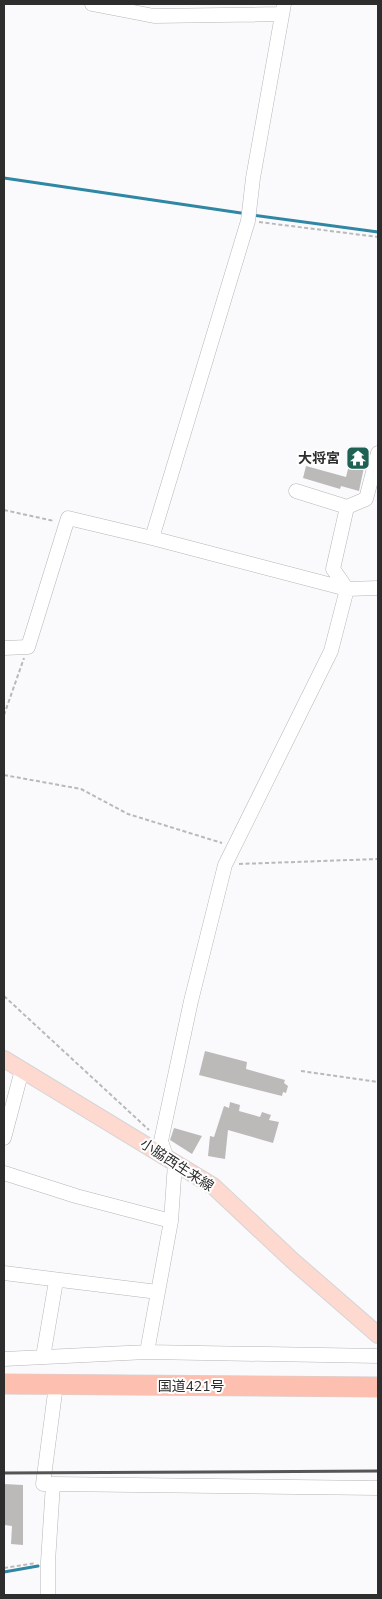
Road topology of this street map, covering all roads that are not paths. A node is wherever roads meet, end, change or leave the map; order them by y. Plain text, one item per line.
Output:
1 (92, 4) edge
2 (282, 9) edge
3 (378, 453) edge
4 (296, 492) dead end
5 (347, 507) junction
6 (152, 538) junction
7 (378, 588) edge
8 (347, 590) junction
9 (4, 648) edge
10 (4, 1059) edge
11 (22, 1070) junction
12 (4, 1138) edge
13 (167, 1154) junction
14 (4, 1174) edge
15 (171, 1221) junction
16 (4, 1273) edge
17 (56, 1281) junction
18 (158, 1292) junction
19 (378, 1335) edge
20 (147, 1352) junction
21 (378, 1356) edge
22 (43, 1357) junction
23 (4, 1359) edge
24 (4, 1384) edge
25 (56, 1385) junction
26 (378, 1387) edge
27 (53, 1484) junction
28 (378, 1488) edge
29 (48, 1595) edge

1 - 2 street
2 - 6 street
3 - 5 street
4 - 5 street
5 - 8 street
6 - 8 street
6 - 9 street
7 - 8 street
8 - 13 street
10 - 11 main road, 小脇西生来線
11 - 12 street
11 - 13 main road, 小脇西生来線
13 - 15 street
13 - 19 main road, 小脇西生来線
14 - 15 street
15 - 18 street
16 - 17 street
17 - 18 street
17 - 22 street
18 - 20 street
20 - 21 street
20 - 22 street
22 - 23 street
24 - 25 highway, 国道421号
25 - 26 highway, 国道421号
25 - 27 street
27 - 28 street
27 - 29 street

